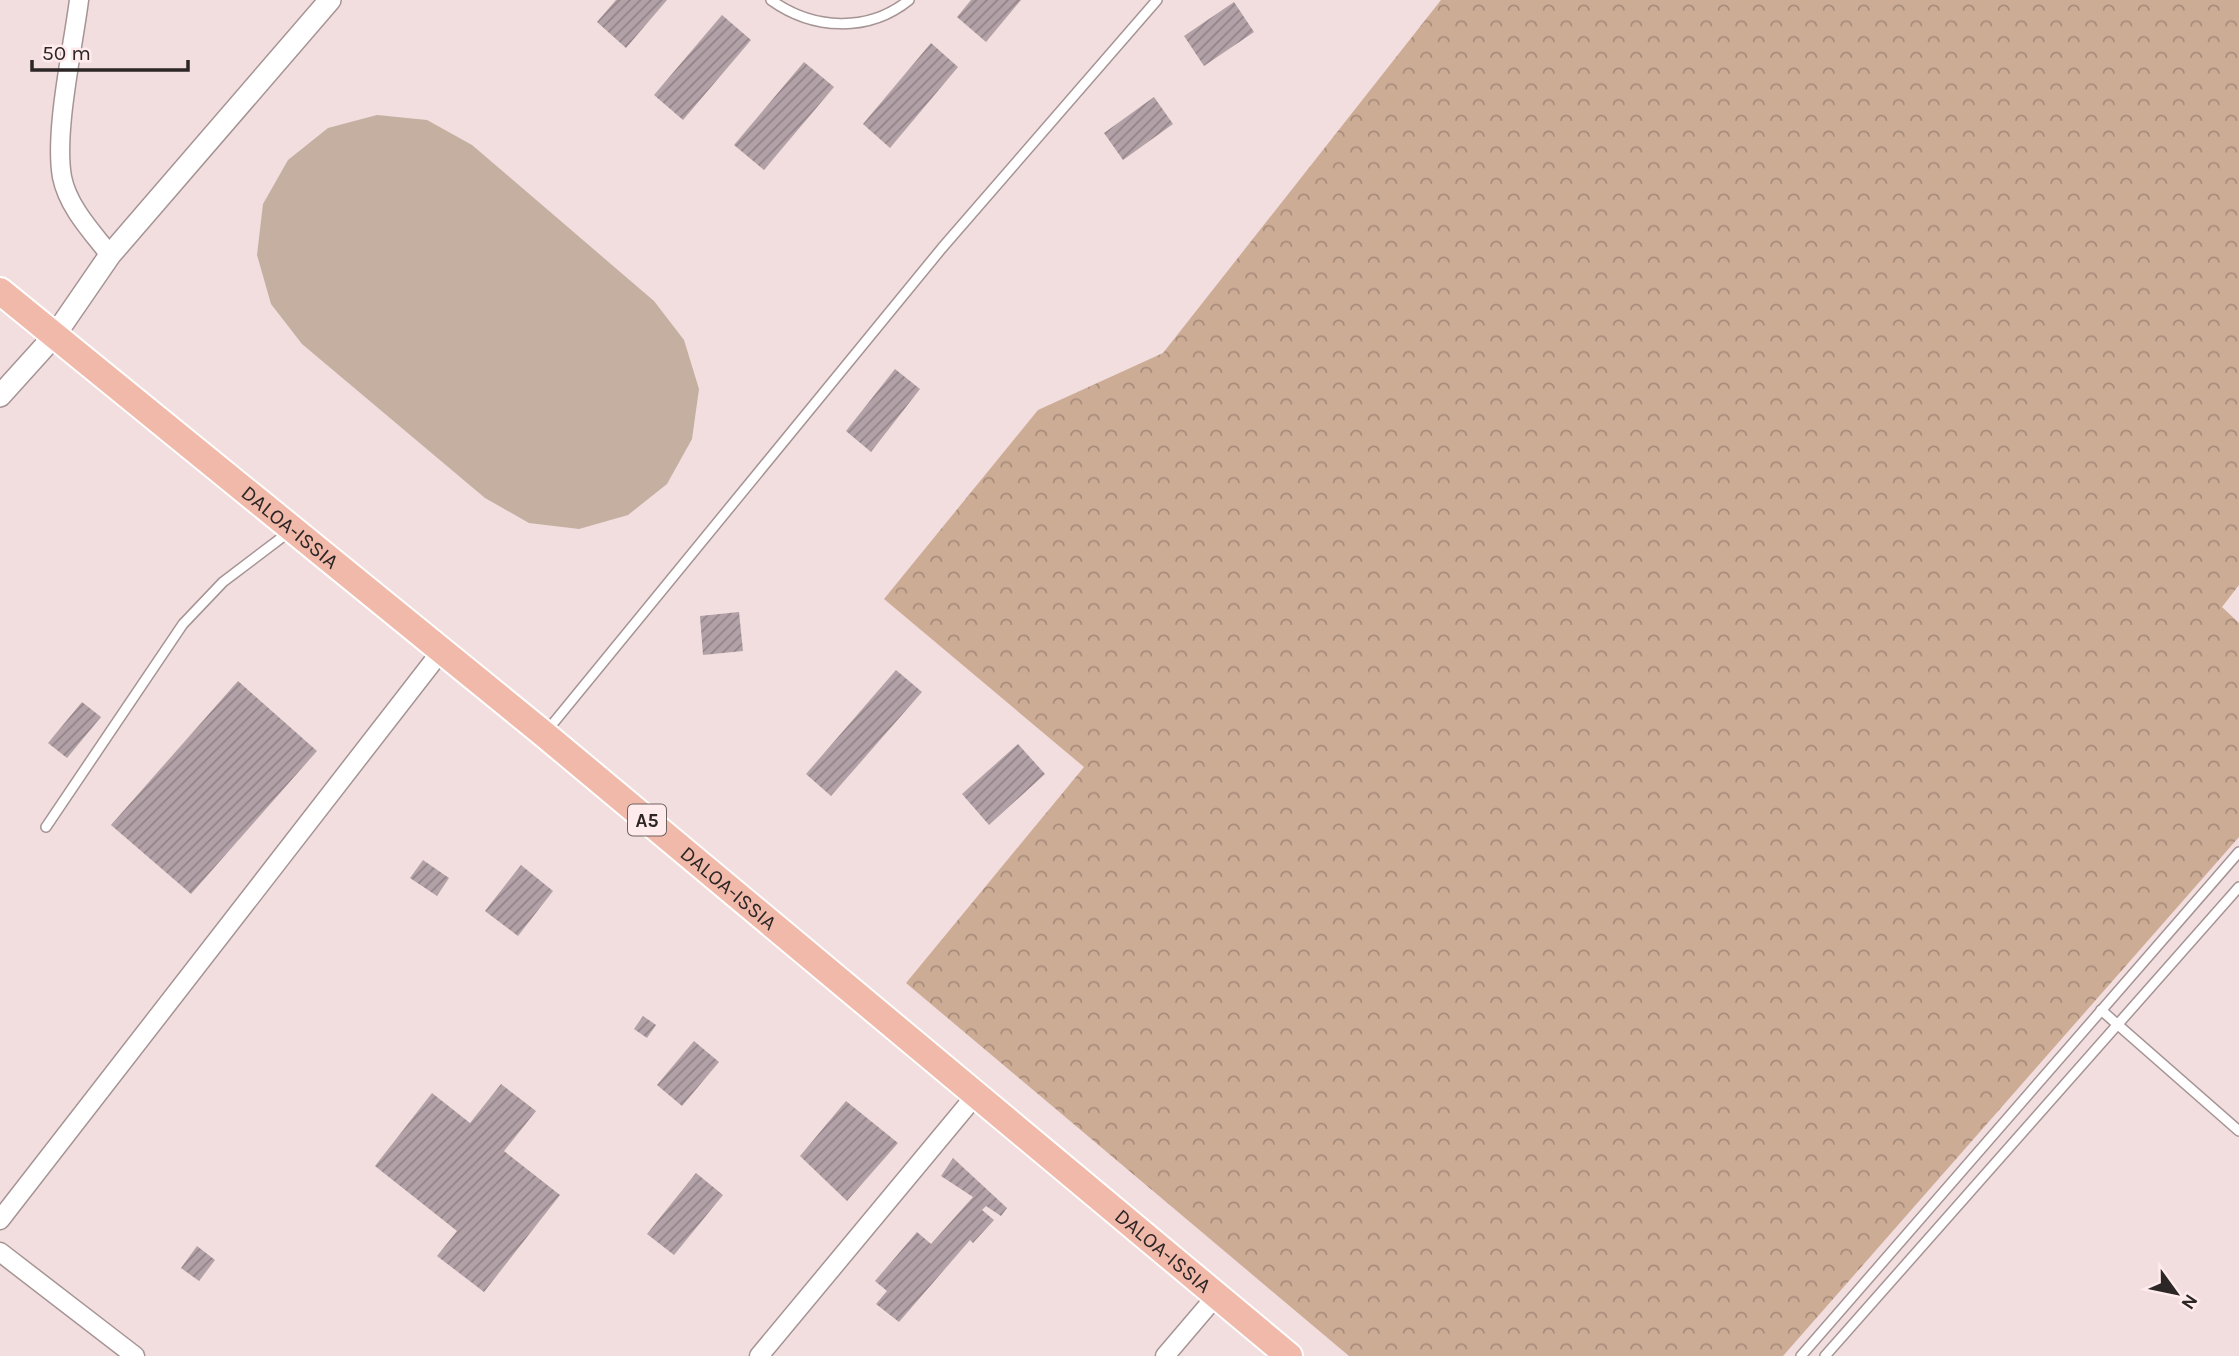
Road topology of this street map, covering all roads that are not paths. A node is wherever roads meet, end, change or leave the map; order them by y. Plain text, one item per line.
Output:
1 (79, 0) edge
2 (330, 0) edge
3 (771, 0) edge
4 (909, 0) edge
5 (1157, 0) edge
6 (110, 255) junction
7 (0, 291) edge
8 (55, 335) junction
9 (0, 396) edge
10 (293, 529) junction
11 (442, 650) junction
12 (544, 734) junction
13 (46, 827) dead end
14 (2239, 852) edge
15 (2239, 887) edge
16 (2101, 1010) junction
17 (2118, 1025) junction
18 (975, 1096) junction
19 (2239, 1131) edge
20 (0, 1220) edge
21 (0, 1252) edge
22 (1217, 1295) junction
23 (135, 1356) edge
24 (759, 1356) edge
25 (1165, 1356) edge
26 (1289, 1356) edge
27 (1801, 1356) edge
28 (1825, 1356) edge

1 - 6 street
2 - 6 street
3 - 4 lane
5 - 12 lane
6 - 8 street
7 - 8 main road, DALOA-ISSIA / A5
8 - 9 street
8 - 10 main road, DALOA-ISSIA / A5
10 - 11 main road, DALOA-ISSIA / A5
10 - 13 lane
11 - 12 main road, DALOA-ISSIA / A5
11 - 20 street
12 - 18 main road, DALOA-ISSIA / A5
14 - 16 lane
15 - 17 lane
16 - 17 lane
16 - 27 lane
17 - 19 lane
17 - 28 lane
18 - 22 main road, DALOA-ISSIA / A5
18 - 24 street
21 - 23 street
22 - 25 street
22 - 26 main road, DALOA-ISSIA / A5

